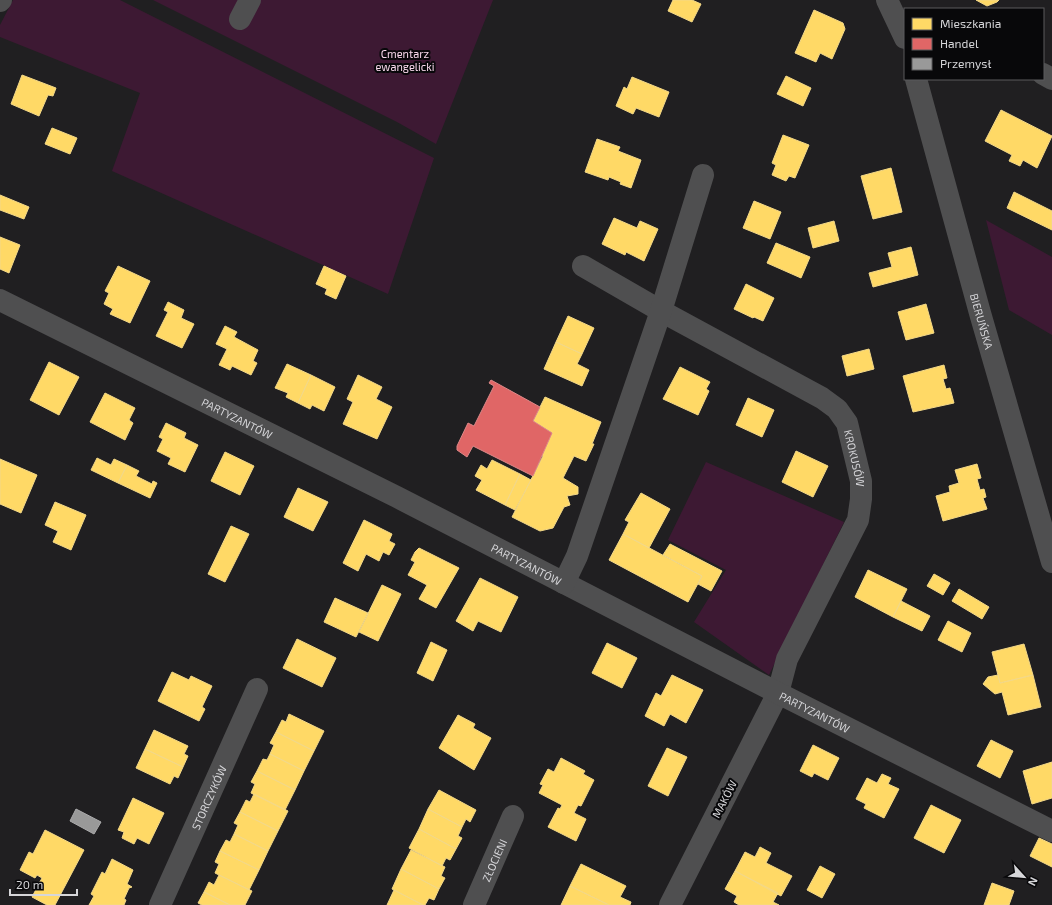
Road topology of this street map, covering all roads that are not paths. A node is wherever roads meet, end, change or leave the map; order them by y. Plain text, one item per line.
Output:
1 (250, 0) edge
2 (240, 19) dead end
3 (916, 80) edge
4 (703, 175) dead end
5 (583, 266) dead end
6 (0, 300) edge
7 (661, 311) junction
8 (1048, 530) edge
9 (1052, 562) edge
10 (564, 584) junction
11 (257, 689) dead end
12 (778, 693) junction
13 (513, 816) dead end
14 (1052, 831) edge
15 (160, 905) edge
16 (474, 905) edge
17 (670, 905) edge

1 - 2 street
3 - 8 street, BIERUŃSKA
4 - 7 street
5 - 7 street, KROKUSÓW
6 - 10 street, PARTYZANTÓW
7 - 10 street
7 - 12 street, KROKUSÓW
8 - 9 street, BIERUŃSKA
10 - 12 street, PARTYZANTÓW
11 - 15 street, STORCZYKÓW
12 - 14 street, PARTYZANTÓW
12 - 17 street, MAKÓW
13 - 16 street, ZŁOCIENI

